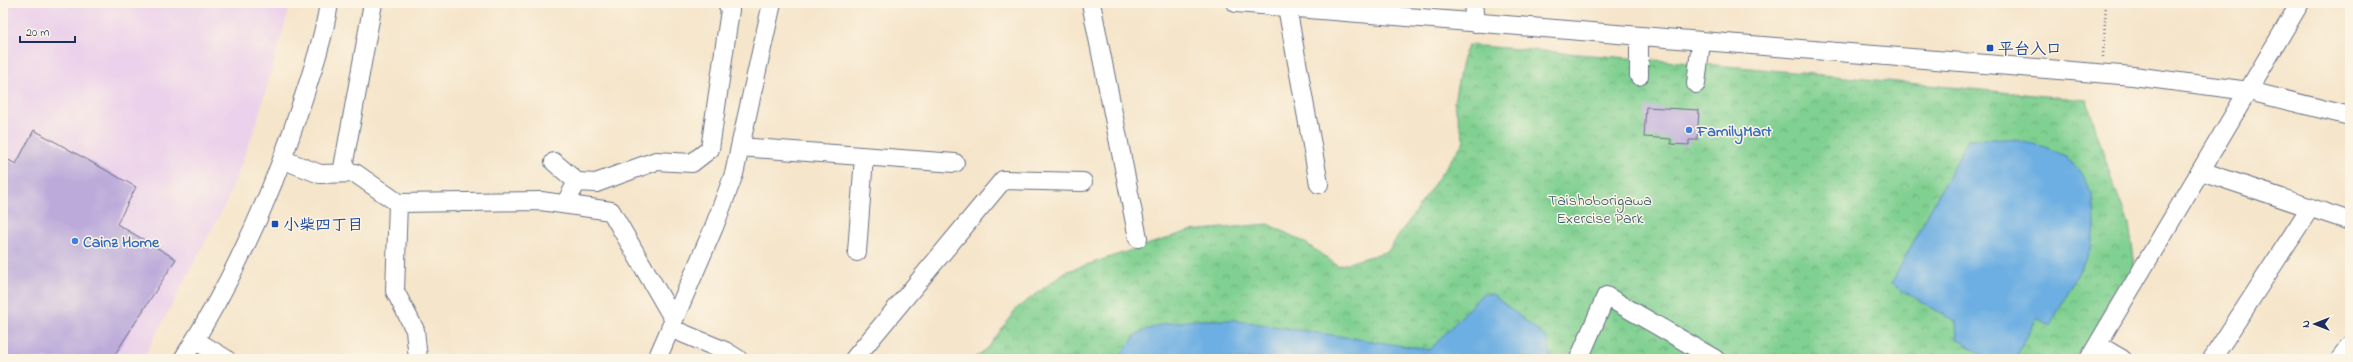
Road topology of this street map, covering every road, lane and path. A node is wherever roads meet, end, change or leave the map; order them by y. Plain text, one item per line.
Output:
1 (329, 3) edge
2 (373, 3) edge
3 (727, 3) edge
4 (772, 3) edge
5 (1091, 3) edge
6 (1236, 3) edge
7 (1473, 3) edge
8 (2106, 3) edge
9 (2300, 3) edge
10 (1287, 8) junction
11 (1475, 23) junction
12 (1638, 37) junction
13 (1701, 42) junction
14 (2103, 74) junction
15 (1638, 76) dead end
16 (1696, 84) dead end
17 (2249, 91) junction
18 (2350, 116) edge
19 (740, 147) junction
20 (864, 156) junction
21 (284, 160) junction
22 (554, 162) dead end
23 (955, 164) dead end
24 (2200, 171) junction
25 (342, 173) junction
26 (577, 182) junction
27 (1083, 182) dead end
28 (1319, 184) dead end
29 (398, 203) junction
30 (565, 204) junction
31 (2310, 208) junction
32 (2350, 222) edge
33 (1138, 238) dead end
34 (857, 252) dead end
35 (672, 324) junction
36 (195, 340) junction
37 (2350, 346) edge
38 (2094, 352) edge
39 (183, 359) edge
40 (226, 359) edge
41 (418, 359) edge
42 (657, 359) edge
43 (738, 359) edge
44 (854, 359) edge
45 (1579, 359) edge
46 (1715, 359) edge
47 (2122, 359) edge
48 (2212, 359) edge
49 (2340, 359) edge

1 - 21 street
2 - 25 street
3 - 26 street
4 - 19 street
5 - 33 street
6 - 10 street
7 - 11 street
8 - 14 path
9 - 17 street
10 - 11 street
10 - 28 street
11 - 12 street
12 - 13 street
12 - 15 street
13 - 14 street
13 - 16 street
14 - 17 street
17 - 18 street
17 - 24 street
19 - 20 street
19 - 35 street
20 - 23 street
20 - 34 street
21 - 25 street
21 - 36 street
22 - 26 street
24 - 31 street
24 - 38 street
25 - 29 street
26 - 30 street
27 - 44 street
29 - 30 street
29 - 41 street
30 - 35 street
31 - 32 street
31 - 48 street
35 - 42 street
35 - 43 street
36 - 39 street
36 - 40 street
37 - 49 street
38 - 47 street
45 - 46 street

